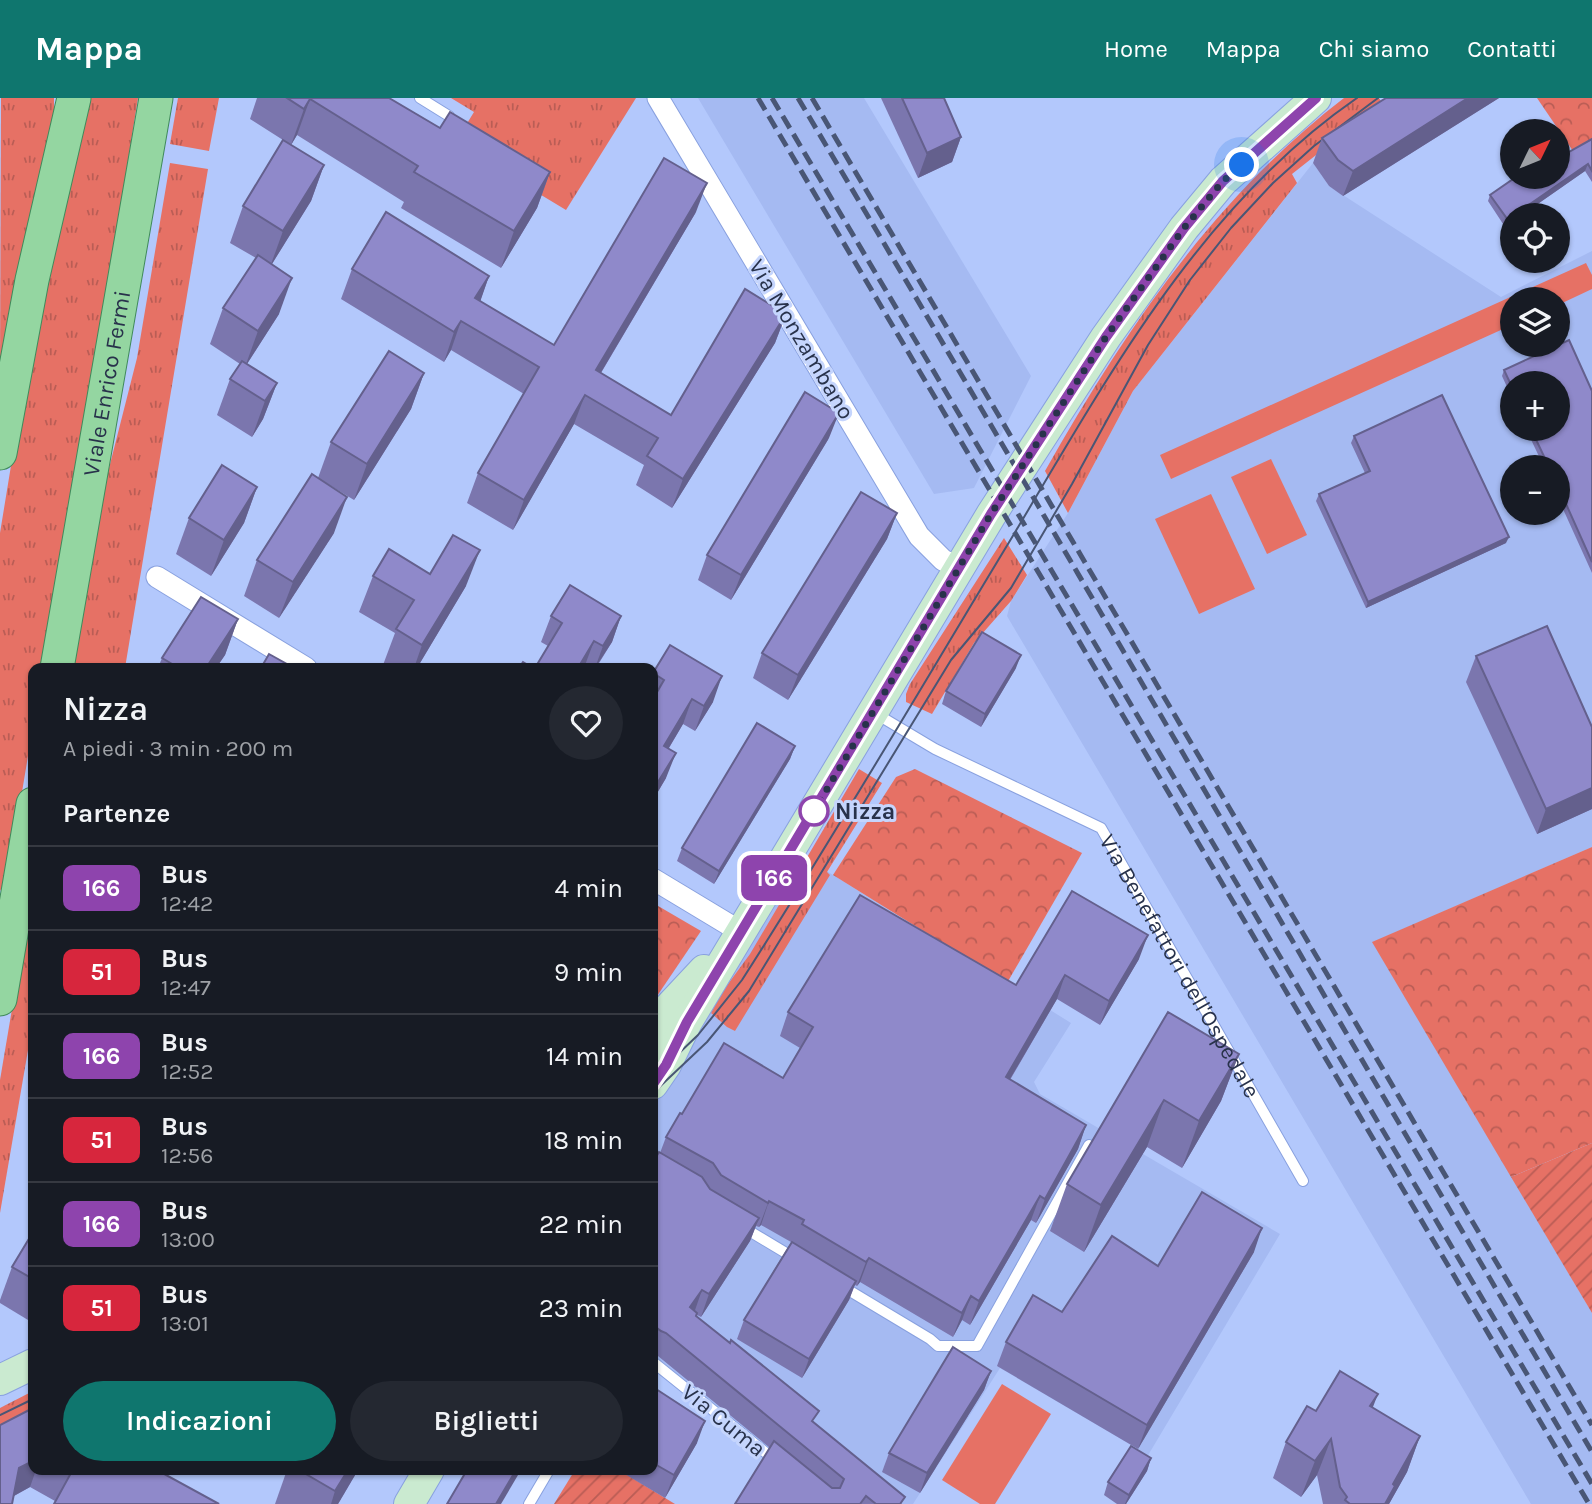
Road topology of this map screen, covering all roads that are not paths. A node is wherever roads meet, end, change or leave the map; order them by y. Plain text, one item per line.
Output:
1 (74, 98) edge
2 (156, 98) edge
3 (658, 98) edge
4 (1316, 98) edge
5 (425, 99) edge
6 (66, 114) edge
7 (449, 116) edge
8 (0, 453) edge
9 (959, 568) junction
10 (157, 577) dead end
11 (58, 663) edge
12 (298, 663) edge
13 (873, 711) junction
14 (28, 824) edge
15 (658, 882) edge
16 (9, 898) edge
17 (741, 932) junction
18 (0, 999) edge
19 (663, 1026) edge
20 (658, 1077) edge
21 (1089, 1145) edge
22 (1303, 1181) dead end
23 (730, 1219) edge
24 (812, 1268) edge
25 (824, 1276) edge
26 (658, 1366) edge
27 (787, 1471) edge
28 (426, 1475) edge
29 (546, 1475) edge
30 (409, 1504) edge
31 (529, 1504) edge

1 - 6 main road
2 - 11 main road, Viale Enrico Fermi
3 - 9 street, Via Monzambano
4 - 9 main road
5 - 7 lane
6 - 8 main road
9 - 13 main road
10 - 12 street
13 - 17 main road
13 - 22 lane, Via Benefattori dell'Ospedale
14 - 16 main road
15 - 17 street
16 - 18 main road
17 - 19 main road
19 - 20 main road
21 - 25 lane
23 - 24 lane
26 - 27 lane, Via Cuma
28 - 30 main road
29 - 31 lane

